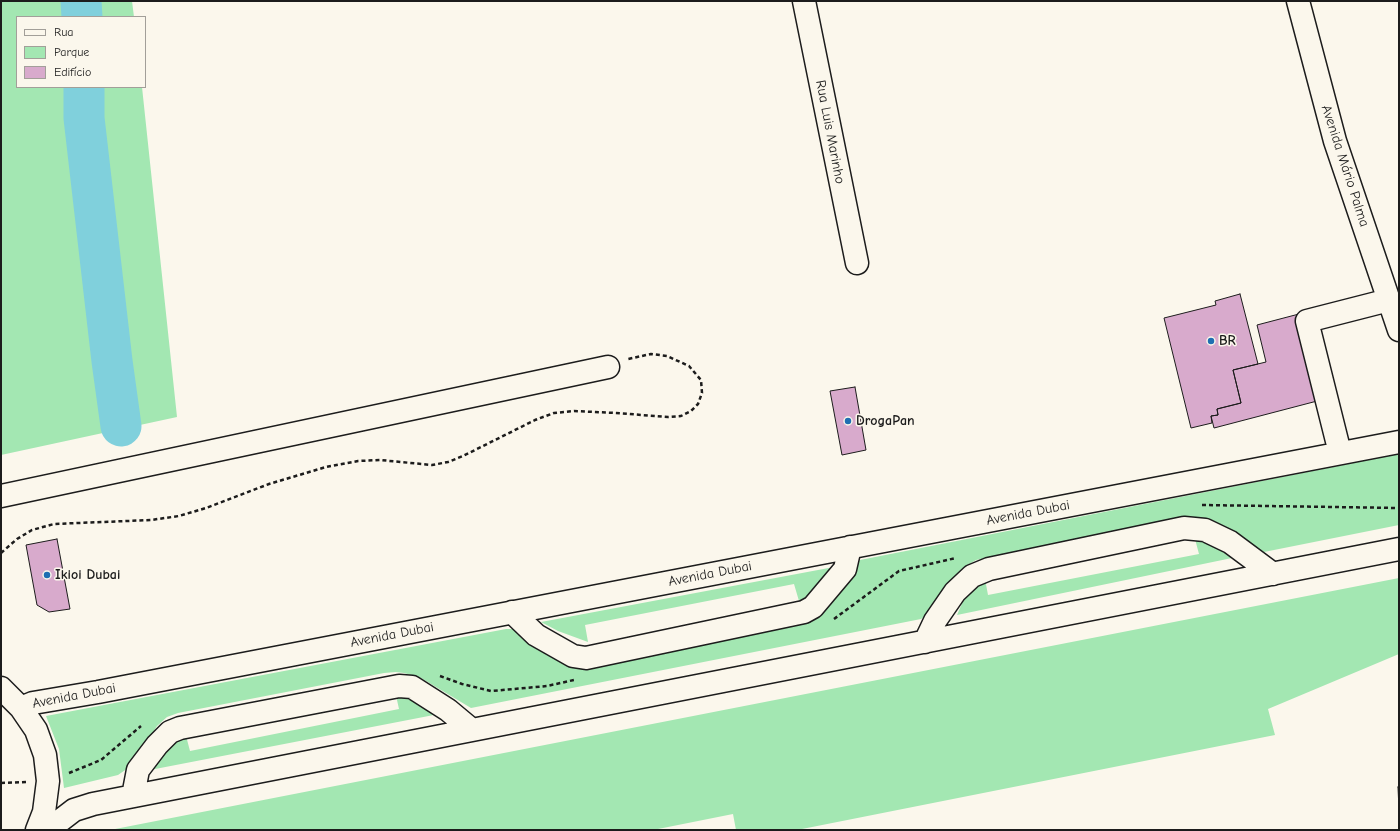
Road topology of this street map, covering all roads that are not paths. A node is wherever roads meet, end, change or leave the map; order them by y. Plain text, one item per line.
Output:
1 (804, 1) edge
2 (1298, 1) edge
3 (856, 262) dead end
4 (1389, 300) junction
5 (1399, 330) edge
6 (608, 367) road end
7 (1399, 442) edge
8 (1340, 453) junction
9 (1, 496) edge
10 (850, 547) junction
11 (1399, 549) edge
12 (1273, 574) junction
13 (512, 612) junction
14 (926, 642) junction
15 (1, 688) edge
16 (21, 708) junction
17 (472, 730) junction
18 (133, 796) junction
19 (37, 830) edge
20 (48, 830) edge

1 - 3 street, Rua Luis Marinho
2 - 4 street, Avenida Mário Palma
4 - 5 street, Avenida Mário Palma
4 - 8 street
6 - 9 street
7 - 8 street, Avenida Dubai
8 - 10 street, Avenida Dubai
10 - 13 street, Avenida Dubai
10 - 13 street
11 - 12 street
12 - 14 street
12 - 14 street
13 - 16 street, Avenida Dubai
14 - 17 street
15 - 16 street, Avenida Dubai
16 - 19 street, Avenida Dubai
17 - 18 street
17 - 18 street
18 - 20 street

